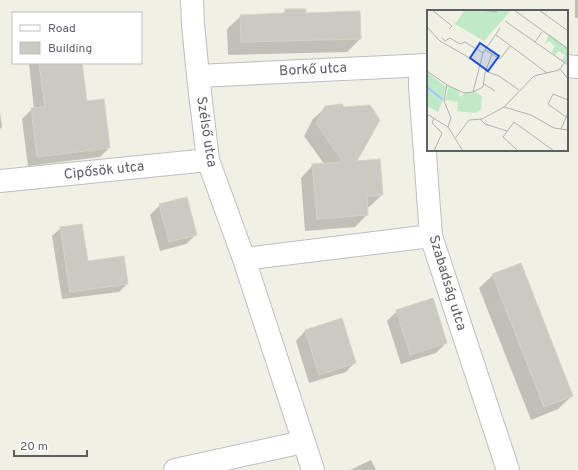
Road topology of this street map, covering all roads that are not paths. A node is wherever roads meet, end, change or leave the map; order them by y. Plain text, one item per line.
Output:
1 (192, 0) edge
2 (424, 65) edge
3 (198, 76) junction
4 (208, 160) junction
5 (0, 181) edge
6 (431, 236) junction
7 (244, 259) junction
8 (303, 442) junction
9 (175, 470) edge
10 (313, 470) edge
11 (508, 470) edge

1 - 3 street, Szélső utca
2 - 3 street, Borkő utca
2 - 6 street, Szabadság utca
3 - 4 street, Szélső utca
4 - 5 street, Cipősök utca
4 - 7 street, Szélső utca
6 - 7 street
6 - 11 street, Szabadság utca
7 - 8 street, Szélső utca
8 - 9 street
8 - 10 street, Szélső utca

